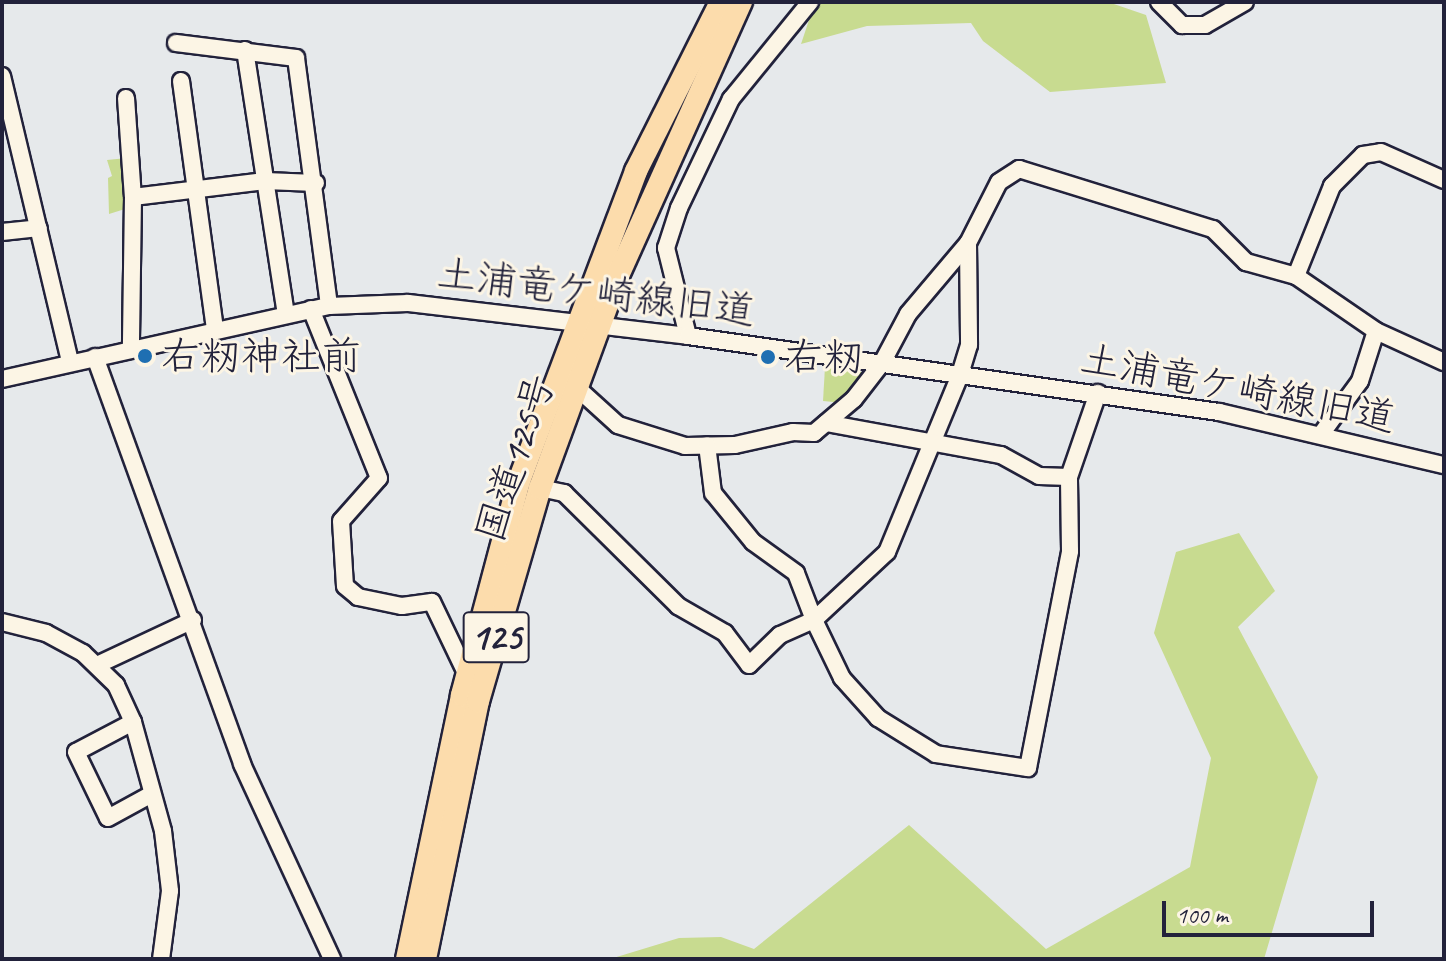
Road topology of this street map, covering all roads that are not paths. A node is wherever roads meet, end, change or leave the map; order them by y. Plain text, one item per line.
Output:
1 (721, 2) edge
2 (741, 2) edge
3 (810, 2) edge
4 (1159, 2) edge
5 (1245, 2) edge
6 (176, 43) dead end
7 (245, 50) junction
8 (2, 76) edge
9 (181, 81) dead end
10 (126, 98) dead end
11 (1444, 180) edge
12 (265, 181) junction
13 (316, 183) junction
14 (196, 190) junction
15 (133, 197) junction
16 (39, 228) junction
17 (2, 232) edge
18 (968, 243) junction
19 (1296, 276) junction
20 (329, 306) junction
21 (311, 309) junction
22 (286, 315) junction
23 (588, 324) junction
24 (215, 330) junction
25 (1376, 331) junction
26 (688, 336) junction
27 (131, 348) junction
28 (95, 357) junction
29 (70, 362) junction
30 (1444, 362) edge
31 (882, 363) junction
32 (960, 375) junction
33 (2, 379) edge
34 (575, 386) junction
35 (1098, 393) junction
36 (826, 423) junction
37 (1322, 433) junction
38 (707, 445) junction
39 (931, 445) junction
40 (1444, 465) edge
41 (1069, 477) junction
42 (540, 488) junction
43 (193, 620) junction
44 (814, 620) junction
45 (2, 622) edge
46 (97, 665) junction
47 (467, 675) junction
48 (133, 722) junction
49 (152, 794) junction
50 (161, 959) edge
51 (332, 959) edge
52 (407, 959) edge
53 (425, 959) edge

1 - 23 highway, 国道125号 / 125
2 - 23 highway, 国道125号 / 125
3 - 26 street
4 - 5 street
6 - 7 street
7 - 12 street
7 - 13 street
8 - 16 street
9 - 14 street
10 - 15 street
11 - 19 street
12 - 13 street
12 - 14 street
12 - 22 street
13 - 20 street
14 - 15 street
14 - 24 street
15 - 27 street
16 - 17 street
16 - 29 street
18 - 19 street
18 - 31 street
18 - 32 street
19 - 25 street
20 - 21 street, 土浦竜ケ崎線旧道
20 - 23 street, 土浦竜ケ崎線旧道
21 - 22 street, 土浦竜ケ崎線旧道
21 - 47 street
22 - 24 street, 土浦竜ケ崎線旧道
23 - 26 street, 土浦竜ケ崎線旧道
23 - 34 highway, 国道125号 / 125
23 - 47 highway, 国道125号 / 125
24 - 27 street, 土浦竜ケ崎線旧道
25 - 30 street
25 - 37 street
26 - 31 street, 土浦竜ケ崎線旧道
27 - 28 street, 土浦竜ケ崎線旧道
28 - 29 street, 土浦竜ケ崎線旧道
28 - 43 street
29 - 33 street, 土浦竜ケ崎線旧道
31 - 32 street, 土浦竜ケ崎線旧道
31 - 36 street
32 - 35 street, 土浦竜ケ崎線旧道
32 - 39 street
34 - 38 street
34 - 42 highway, 国道125号 / 125
35 - 37 street, 土浦竜ケ崎線旧道
35 - 41 street
36 - 38 street
36 - 39 street
37 - 40 street, 土浦竜ケ崎線旧道
38 - 44 street
39 - 41 street
39 - 44 street
41 - 44 street
42 - 44 street
42 - 53 highway, 国道125号 / 125
43 - 46 street
43 - 51 street
45 - 46 street
46 - 48 street
47 - 52 highway, 国道125号 / 125
48 - 49 street
48 - 49 street
49 - 50 street

